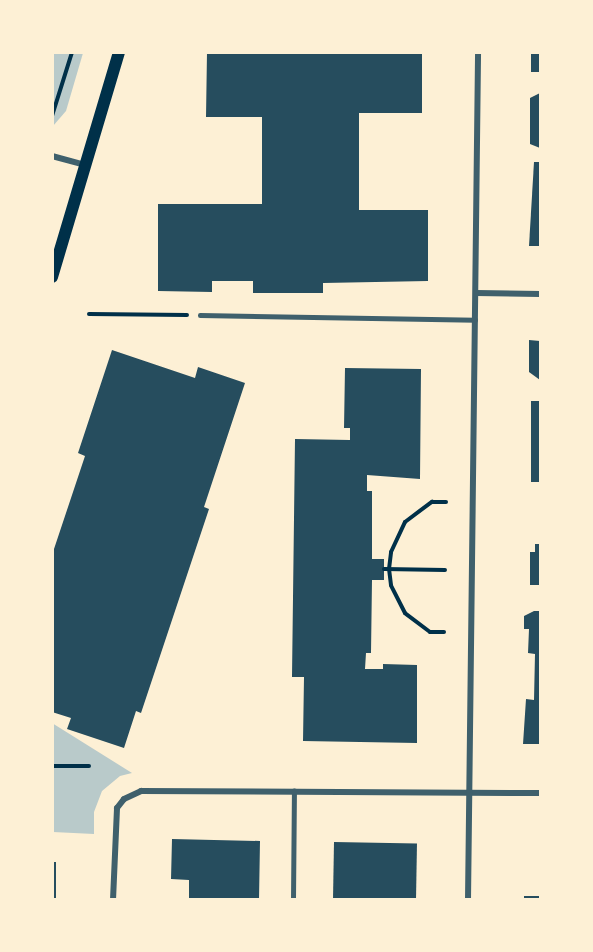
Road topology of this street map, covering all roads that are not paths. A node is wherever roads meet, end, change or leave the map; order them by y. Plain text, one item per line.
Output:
1 (119, 52) edge
2 (478, 52) edge
3 (52, 156) edge
4 (85, 166) junction
5 (52, 276) edge
6 (476, 293) junction
7 (540, 294) edge
8 (200, 315) road end
9 (475, 320) junction
10 (294, 791) junction
11 (470, 793) junction
12 (540, 793) edge
13 (113, 900) edge
14 (293, 900) edge
15 (468, 900) edge

1 - 4 main road
2 - 6 street
3 - 4 street
4 - 5 main road
6 - 7 street
6 - 9 street
8 - 9 lane
9 - 11 street
10 - 11 street
10 - 13 street
10 - 14 lane
11 - 12 street
11 - 15 street

